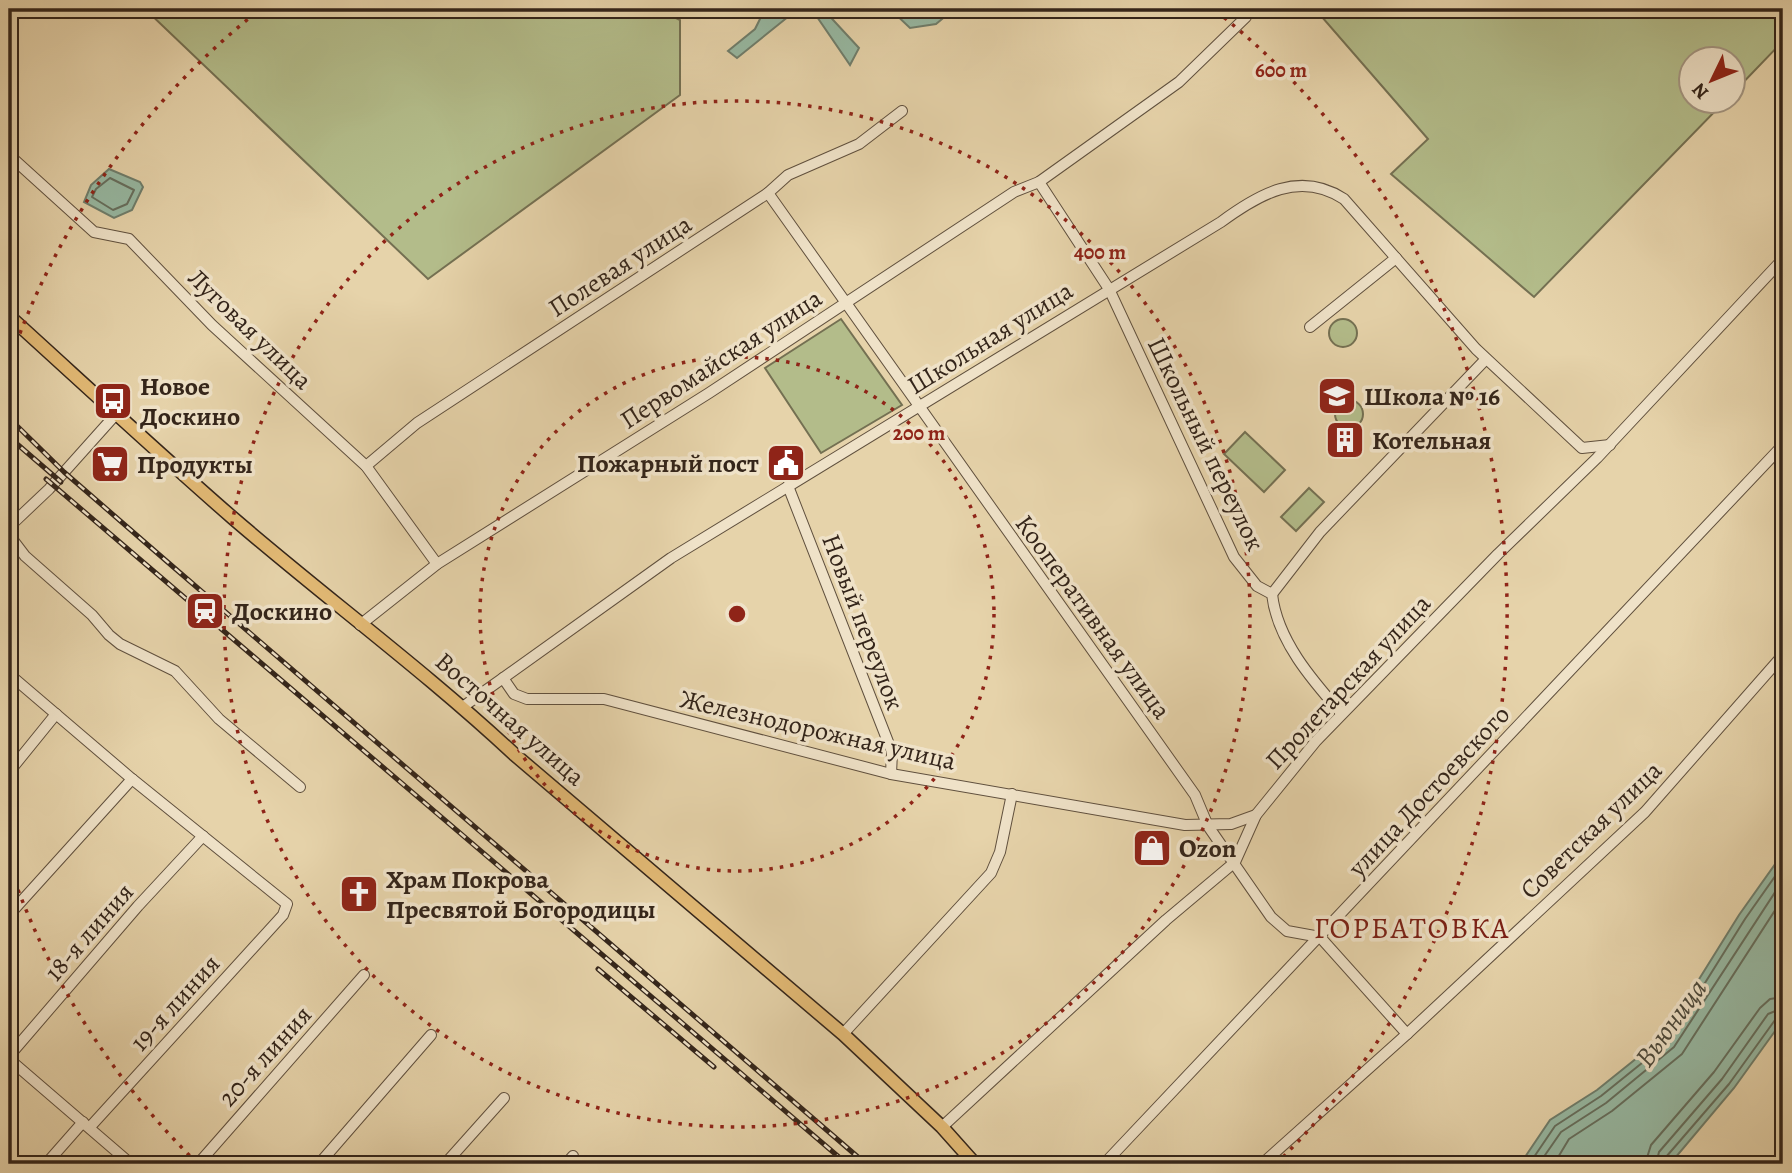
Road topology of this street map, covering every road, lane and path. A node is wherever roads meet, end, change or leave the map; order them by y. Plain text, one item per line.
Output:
1 (1247, 17) dead end
2 (902, 111) dead end
3 (9, 155) edge
4 (1039, 182) junction
5 (768, 193) junction
6 (1396, 258) junction
7 (1783, 259) edge
8 (1109, 289) junction
9 (846, 303) junction
10 (9, 316) edge
11 (1310, 327) dead end
12 (1486, 359) junction
13 (917, 407) junction
14 (117, 413) junction
15 (1610, 445) junction
16 (1783, 445) edge
17 (1582, 448) junction
18 (366, 466) junction
19 (1583, 472) junction
20 (788, 486) junction
21 (9, 527) edge
22 (9, 535) edge
23 (437, 564) junction
24 (1272, 594) junction
25 (360, 625) junction
26 (1783, 655) edge
27 (9, 674) edge
28 (503, 678) junction
29 (464, 706) junction
30 (1341, 713) junction
31 (56, 714) junction
32 (9, 772) edge
33 (891, 774) junction
34 (132, 779) junction
35 (300, 787) dead end
36 (1012, 794) junction
37 (1256, 815) junction
38 (1208, 825) junction
39 (203, 836) junction
40 (1235, 862) junction
41 (9, 915) edge
42 (1320, 937) junction
43 (364, 975) dead end
44 (844, 1034) junction
45 (1407, 1034) junction
46 (432, 1035) dead end
47 (9, 1057) edge
48 (503, 1098) dead end
49 (87, 1125) junction
50 (942, 1127) junction
51 (46, 1164) edge
52 (131, 1164) edge
53 (198, 1164) edge
54 (318, 1164) edge
55 (445, 1164) edge
56 (975, 1164) edge
57 (1104, 1164) edge
58 (1262, 1164) edge

1 - 4 street, Первомайская улица
2 - 5 street, Полевая улица
3 - 18 street, Луговая улица
4 - 8 street, Школьный переулок
4 - 9 street, Первомайская улица
5 - 9 street, Кооперативная улица
5 - 18 street, Полевая улица
6 - 8 street, Школьная улица
6 - 11 street
6 - 12 street, Школьная улица
7 - 15 street, Пролетарская улица
8 - 13 street, Школьная улица
8 - 24 street, Школьный переулок
9 - 13 street, Кооперативная улица
9 - 23 street, Первомайская улица
10 - 14 main road, Восточная улица
12 - 17 street, Школьная улица
12 - 24 street
13 - 20 street, Школьная улица
13 - 38 street, Кооперативная улица
14 - 21 street
14 - 25 main road, Восточная улица
15 - 17 street
15 - 19 street, Пролетарская улица
16 - 42 street, улица Достоевского
17 - 19 street
18 - 23 street, Луговая улица
19 - 30 street, Пролетарская улица
20 - 28 street, Школьная улица
20 - 33 street, Новый переулок
22 - 35 street
23 - 25 street, Первомайская улица
24 - 30 street
25 - 29 main road, Восточная улица
26 - 45 street, Советская улица
27 - 31 street
28 - 29 street, Школьная улица
28 - 33 street, Железнодорожная улица
29 - 44 main road, Восточная улица
30 - 37 street, Пролетарская улица
31 - 32 street
31 - 34 street
33 - 36 street, Железнодорожная улица
34 - 39 street
34 - 41 street
36 - 38 street, Железнодорожная улица
36 - 44 street
37 - 38 street, Железнодорожная улица
37 - 40 street, Пролетарская улица
38 - 40 street, Кооперативная улица
39 - 47 street, 18-я линия
39 - 49 street, 19-я линия
40 - 42 street, Кооперативная улица
40 - 50 street, Пролетарская улица
42 - 45 street
42 - 57 street, улица Достоевского
43 - 53 street, 20-я линия
44 - 50 main road, Восточная улица
45 - 58 street, Советская улица
46 - 54 street
47 - 49 street
48 - 55 street
49 - 51 street, 19-я линия
49 - 52 street
50 - 56 main road, Восточная улица

